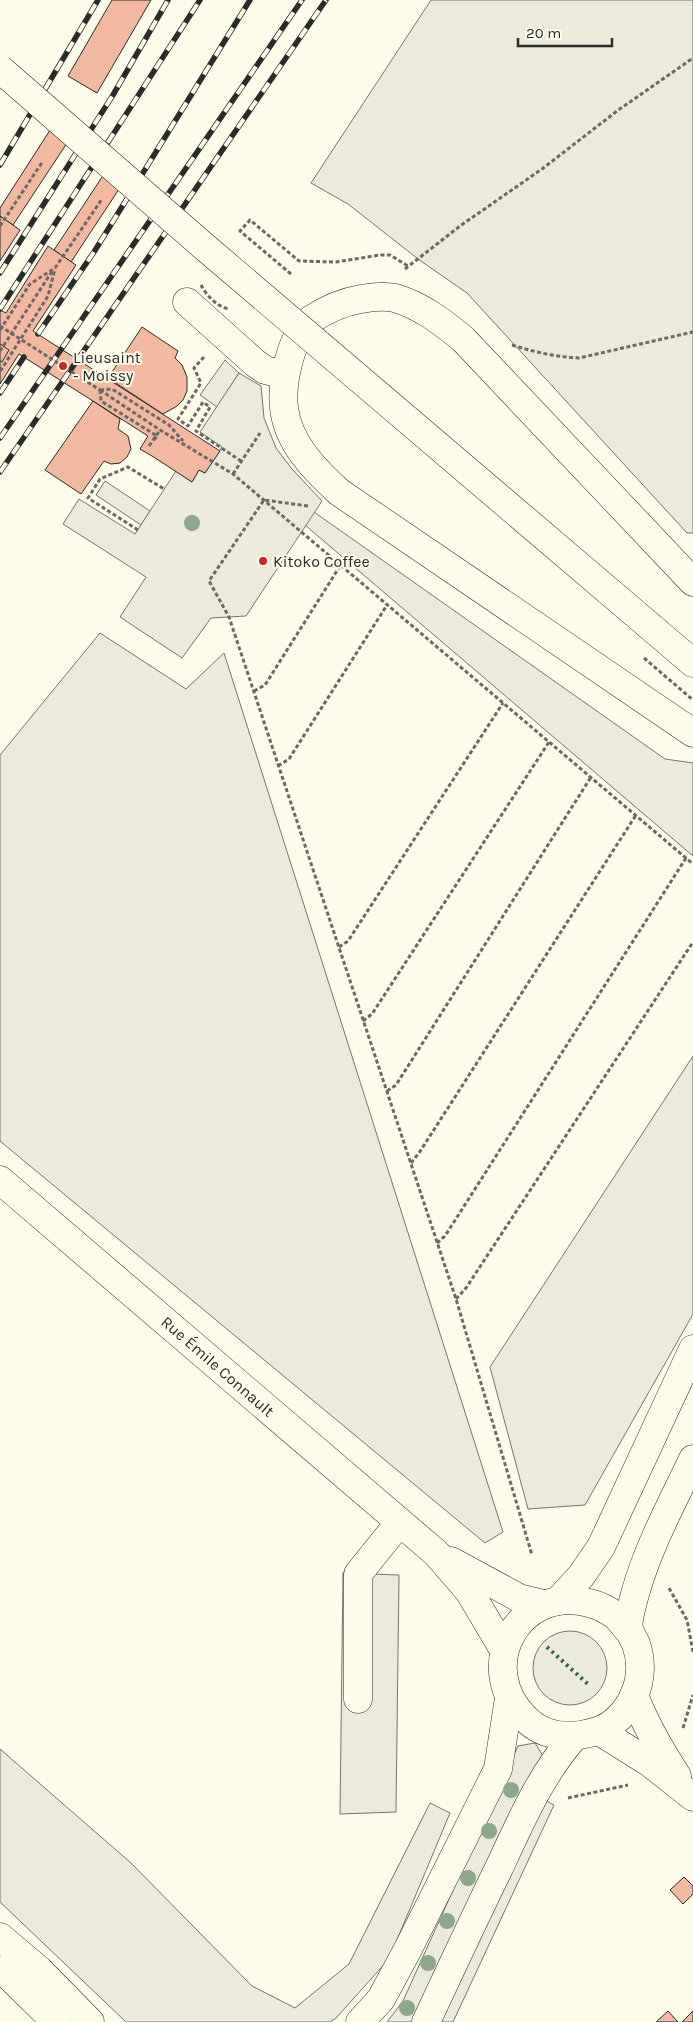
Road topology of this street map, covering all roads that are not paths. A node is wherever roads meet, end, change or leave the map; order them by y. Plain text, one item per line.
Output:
1 (0, 69) edge
2 (187, 302) dead end
3 (285, 375) junction
4 (693, 582) edge
5 (693, 663) edge
6 (693, 733) edge
7 (0, 1180) edge
8 (693, 1348) edge
9 (693, 1459) edge
10 (400, 1522) junction
11 (436, 1553) junction
12 (551, 1602) junction
13 (628, 1630) junction
14 (504, 1650) junction
15 (634, 1695) junction
16 (509, 1698) junction
17 (358, 1699) dead end
18 (586, 1734) junction
19 (690, 1794) edge
20 (0, 1937) edge
21 (0, 1970) edge
22 (0, 1985) edge
23 (36, 2022) edge
24 (56, 2022) edge
25 (90, 2022) edge
26 (360, 2022) edge
27 (426, 2022) edge

1 - 5 street, bridge
2 - 3 street
3 - 4 street
3 - 6 street
7 - 10 street, Rue Émile Connault
8 - 12 street
9 - 13 street
10 - 11 street, Rue Émile Connault
10 - 17 street
11 - 12 street, Rue Émile Connault
11 - 14 street, Rue Émile Connault
12 - 13 street
12 - 14 street
13 - 15 street
14 - 16 street
15 - 18 street
15 - 19 street
16 - 18 street
16 - 26 street
18 - 19 street
18 - 27 street
20 - 25 street
21 - 24 street
22 - 23 street

